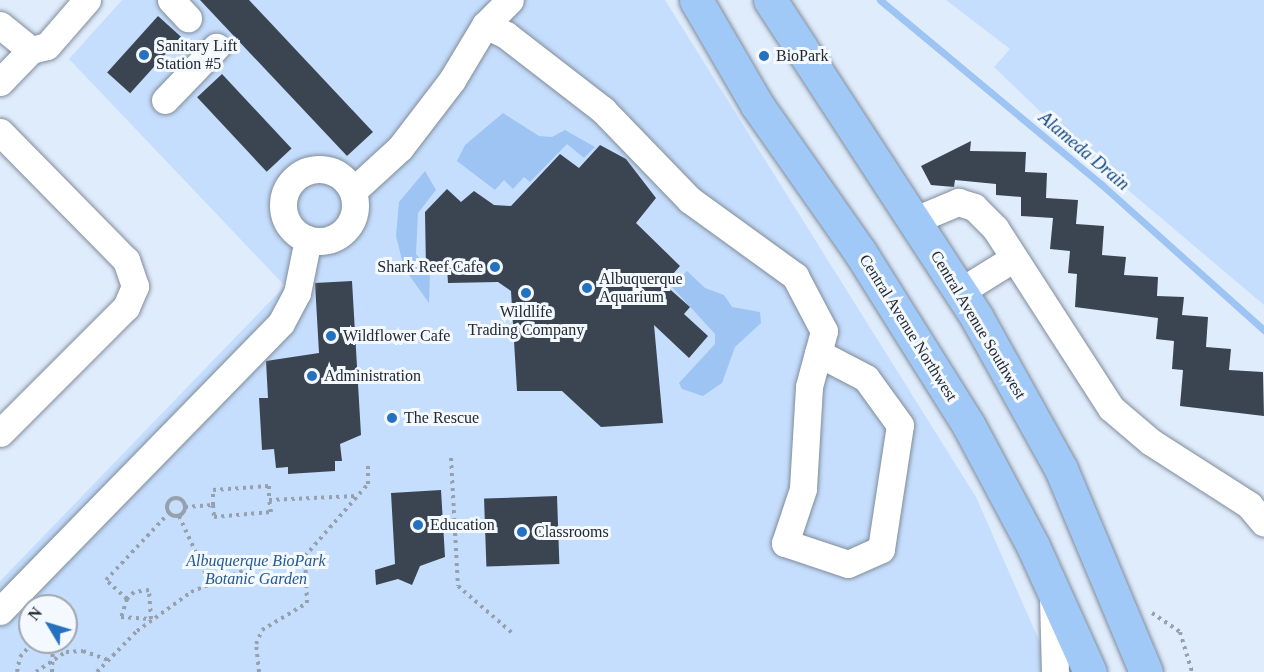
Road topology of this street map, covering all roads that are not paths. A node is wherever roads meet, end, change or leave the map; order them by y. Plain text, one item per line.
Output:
1 (87, 0) edge
2 (510, 0) edge
3 (696, 0) edge
4 (770, 0) edge
5 (0, 25) edge
6 (485, 25) junction
7 (216, 47) dead end
8 (31, 50) junction
9 (0, 82) edge
10 (165, 100) dead end
11 (0, 132) edge
12 (353, 191) junction
13 (915, 220) junction
14 (308, 239) junction
15 (1014, 258) junction
16 (960, 291) junction
17 (818, 353) junction
18 (0, 433) edge
19 (1264, 524) edge
20 (1053, 590) junction
21 (0, 611) edge
22 (1055, 672) edge
23 (1090, 672) edge
24 (1146, 672) edge

1 - 8 street
2 - 6 street
3 - 20 main road, Central Avenue Northwest
4 - 13 main road, Central Avenue Southwest
5 - 8 street
6 - 12 street
6 - 17 street
7 - 10 street
8 - 9 street
11 - 18 street
12 - 14 street
12 - 14 street
13 - 15 street
13 - 16 main road, Central Avenue Southwest
14 - 21 street
15 - 16 street
15 - 19 street
16 - 24 main road, Central Avenue Southwest
17 - 17 street
20 - 22 street
20 - 23 main road, Central Avenue Northwest

